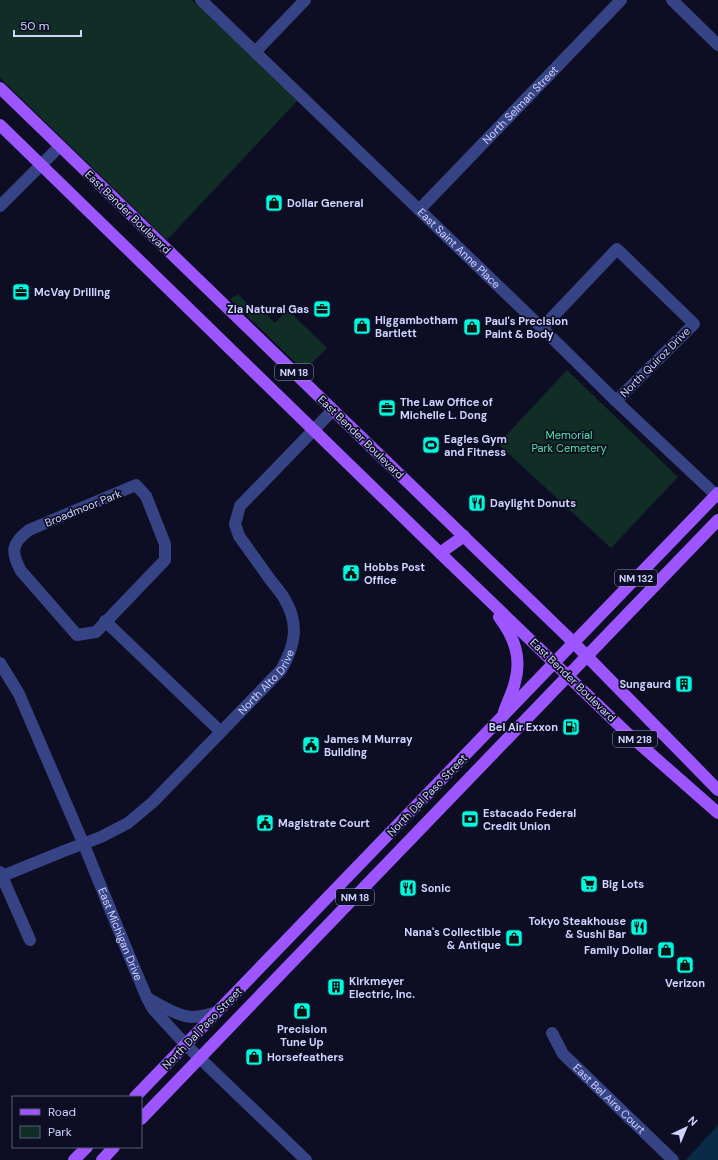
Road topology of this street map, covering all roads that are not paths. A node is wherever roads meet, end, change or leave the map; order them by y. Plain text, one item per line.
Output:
1 (201, 0) edge
2 (305, 0) edge
3 (620, 0) edge
4 (672, 0) edge
5 (718, 45) edge
6 (255, 52) junction
7 (0, 88) edge
8 (0, 125) edge
9 (60, 146) junction
10 (41, 165) junction
11 (0, 206) edge
12 (419, 210) junction
13 (542, 328) junction
14 (616, 401) junction
15 (333, 410) junction
16 (314, 429) junction
17 (717, 495) edge
18 (718, 520) edge
19 (464, 536) junction
20 (440, 553) junction
21 (493, 604) junction
22 (105, 621) junction
23 (574, 642) junction
24 (588, 656) junction
25 (555, 662) junction
26 (0, 663) edge
27 (569, 676) junction
28 (503, 716) junction
29 (221, 732) junction
30 (718, 790) edge
31 (718, 813) edge
32 (84, 844) junction
33 (1, 875) edge
34 (30, 940) dead end
35 (147, 998) junction
36 (217, 1012) junction
37 (552, 1033) dead end
38 (186, 1045) junction
39 (200, 1058) junction
40 (136, 1096) edge
41 (142, 1118) edge
42 (86, 1148) edge
43 (113, 1148) edge
44 (74, 1160) edge
45 (102, 1160) edge
46 (306, 1160) edge
47 (673, 1160) edge

1 - 6 street, East Saint Anne Place
2 - 6 street
3 - 12 street, North Selman Street
4 - 5 street
6 - 12 street, East Saint Anne Place
7 - 9 main road, East Bender Boulevard / NM 18
8 - 10 main road, East Bender Boulevard / NM 18
9 - 10 street
9 - 15 main road, East Bender Boulevard / NM 18
10 - 11 street
10 - 16 main road, East Bender Boulevard / NM 18
12 - 13 street, East Saint Anne Place
13 - 14 street, East Saint Anne Place
13 - 14 street, North Quiroz Drive
14 - 17 street, East Saint Anne Place
15 - 16 street, North Alto Drive
15 - 19 main road, East Bender Boulevard / NM 18
16 - 20 main road, East Bender Boulevard / NM 18
16 - 29 street, North Alto Drive
17 - 23 main road, North Dal Paso Street / NM 132
18 - 24 main road, North Dal Paso Street / NM 132
19 - 20 main road
19 - 23 main road, East Bender Boulevard / NM 18
20 - 21 main road, East Bender Boulevard / NM 18
21 - 25 main road, East Bender Boulevard / NM 18
21 - 28 main road
22 - 22 street, Broadmoor Park
22 - 29 street
23 - 24 main road, East Bender Boulevard / NM 18
23 - 25 main road, North Dal Paso Street / NM 132
24 - 27 main road, North Dal Paso Street / NM 132
24 - 30 main road, East Bender Boulevard
25 - 27 main road, East Bender Boulevard / NM 218
25 - 28 main road, North Dal Paso Street / NM 18
26 - 32 street, East Michigan Drive
27 - 31 main road, East Bender Boulevard / NM 218
27 - 39 main road, North Dal Paso Street / NM 18
28 - 36 main road, North Dal Paso Street / NM 18
29 - 32 street, North Alto Drive
32 - 33 street, North Alto Drive
32 - 35 street, East Michigan Drive
33 - 34 street
35 - 36 street
35 - 38 street, East Michigan Drive
36 - 38 main road, North Dal Paso Street / NM 18
37 - 47 street, East Bel Aire Court
38 - 39 street, East Michigan Drive
38 - 40 main road, North Dal Paso Street / NM 18
39 - 41 main road, North Dal Paso Street / NM 18
39 - 46 street, East Michigan Drive
42 - 44 main road
43 - 45 main road

